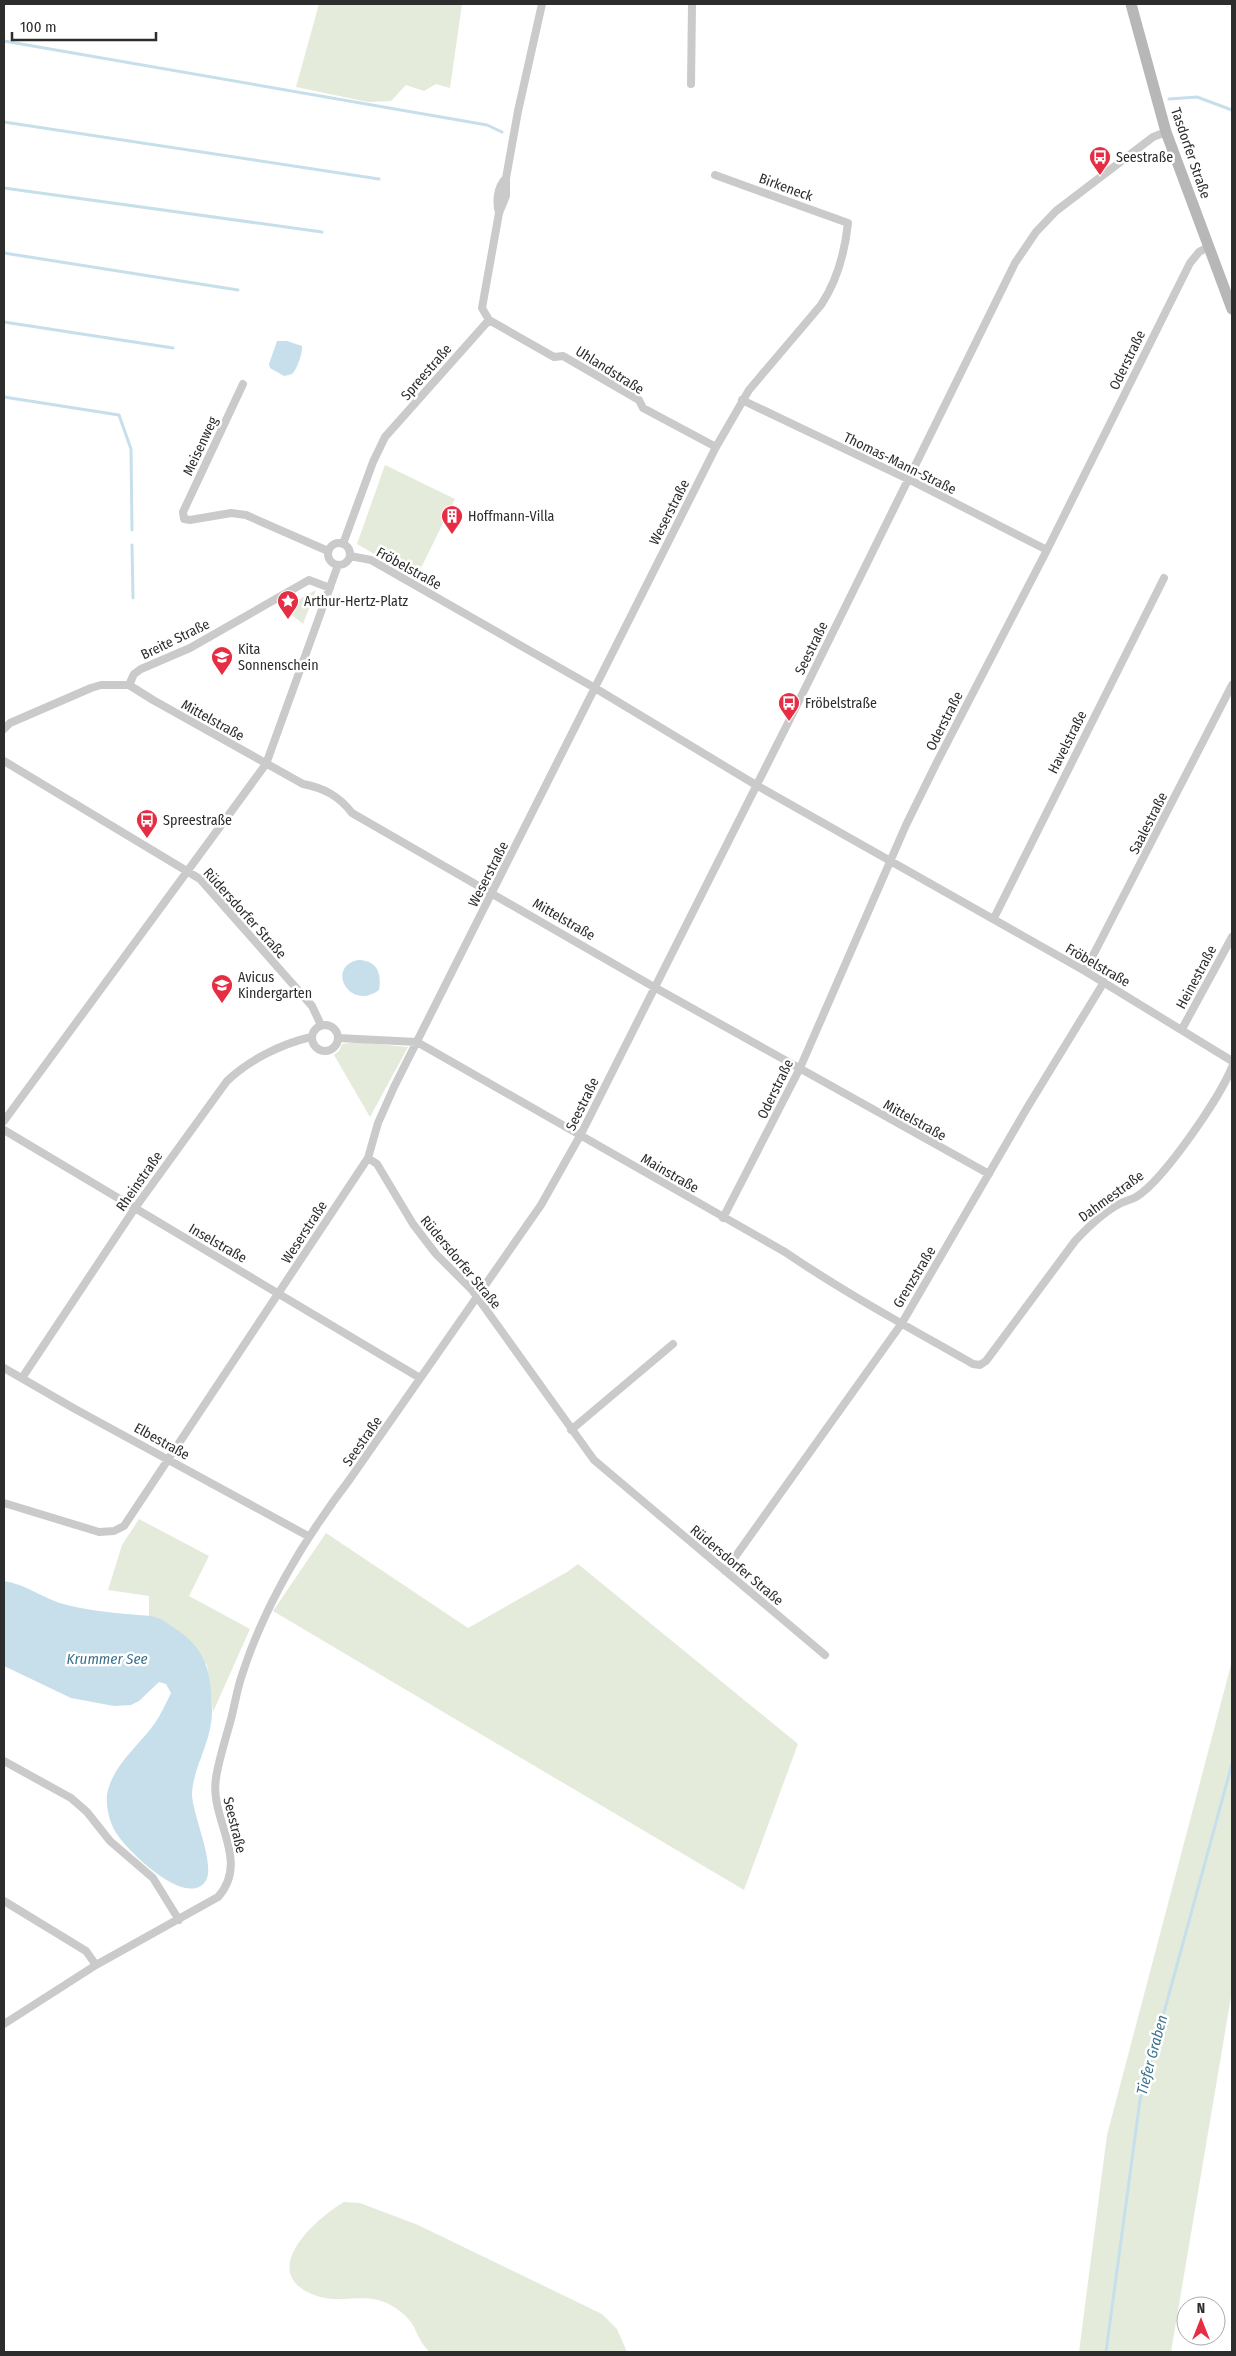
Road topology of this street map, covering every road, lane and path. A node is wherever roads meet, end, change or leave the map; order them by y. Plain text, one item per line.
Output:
1 (542, 4) edge
2 (692, 4) edge
3 (1132, 4) edge
4 (691, 84) dead end
5 (1166, 132) junction
6 (715, 175) dead end
7 (848, 223) joint
8 (1208, 248) junction
9 (1232, 309) edge
10 (489, 320) junction
11 (243, 384) dead end
12 (742, 400) junction
13 (716, 447) junction
14 (907, 480) junction
15 (343, 544) junction
16 (1047, 550) junction
17 (328, 551) junction
18 (350, 556) junction
19 (338, 565) junction
20 (1164, 578) dead end
21 (330, 588) junction
22 (129, 685) junction
23 (1232, 685) edge
24 (595, 688) junction
25 (4, 729) edge
26 (4, 761) edge
27 (266, 764) junction
28 (756, 785) junction
29 (892, 861) junction
30 (188, 870) junction
31 (493, 893) junction
32 (994, 918) junction
33 (1232, 937) edge
34 (1085, 971) junction
35 (1104, 982) junction
36 (654, 987) junction
37 (320, 1025) junction
38 (1182, 1030) junction
39 (311, 1037) junction
40 (338, 1038) junction
41 (417, 1042) junction
42 (1232, 1061) edge
43 (1232, 1067) edge
44 (800, 1068) junction
45 (4, 1122) edge
46 (4, 1130) edge
47 (581, 1134) junction
48 (368, 1158) junction
49 (989, 1174) junction
50 (135, 1208) junction
51 (723, 1218) junction
52 (279, 1293) junction
53 (477, 1297) junction
54 (902, 1323) junction
55 (673, 1344) dead end
56 (980, 1364) joint
57 (4, 1368) edge
58 (22, 1378) junction
59 (420, 1378) junction
60 (571, 1430) junction
61 (168, 1458) junction
62 (4, 1503) edge
63 (308, 1536) junction
64 (725, 1571) junction
65 (825, 1655) dead end
66 (4, 1761) edge
67 (4, 1902) edge
68 (179, 1920) junction
69 (96, 1965) junction
70 (4, 2024) edge

1 - 10 street
2 - 4 street
3 - 5 main road, Tasdorfer Straße
5 - 8 main road, Tasdorfer Straße
5 - 14 street, Seestraße
6 - 7 street, Birkeneck
7 - 12 street, Weserstraße
8 - 9 main road, Tasdorfer Straße
8 - 16 street, Oderstraße
10 - 13 street, Uhlandstraße
10 - 15 street, Spreestraße
11 - 17 street, Meisenweg
12 - 13 street, Weserstraße
12 - 14 street, Thomas-Mann-Straße
13 - 24 street, Weserstraße
14 - 16 street, Thomas-Mann-Straße
14 - 28 street, Seestraße
15 - 17 street
15 - 18 street
16 - 29 street, Oderstraße
17 - 19 street
18 - 19 street
18 - 24 street, Fröbelstraße
19 - 21 street
20 - 32 street, Havelstraße
21 - 22 street, Breite Straße
21 - 27 street
22 - 25 street
22 - 27 street, Mittelstraße
23 - 34 street, Saalestraße
24 - 28 street, Fröbelstraße
24 - 31 street, Weserstraße
26 - 30 street, Rüdersdorfer Straße
27 - 30 street
27 - 31 street, Mittelstraße
28 - 29 street, Fröbelstraße
28 - 36 street, Seestraße
29 - 32 street, Fröbelstraße
29 - 44 street, Oderstraße
30 - 37 street, Rüdersdorfer Straße
30 - 45 street
31 - 36 street, Mittelstraße
31 - 41 street, Weserstraße
32 - 34 street, Fröbelstraße
33 - 38 street, Heinestraße
34 - 35 street, Fröbelstraße
35 - 38 street, Fröbelstraße
35 - 49 street, Grenzstraße
36 - 44 street, Mittelstraße
36 - 47 street, Seestraße
37 - 39 street
37 - 40 street
38 - 42 street, Fröbelstraße
39 - 40 street
39 - 50 street, Rheinstraße
40 - 41 street, Mainstraße
41 - 47 street, Mainstraße
41 - 48 street, Weserstraße
43 - 56 street, Dahmestraße
44 - 49 street, Mittelstraße
44 - 51 street, Oderstraße
46 - 50 street, Inselstraße
47 - 51 street, Mainstraße
47 - 53 street, Seestraße
48 - 52 street, Weserstraße
48 - 53 street, Rüdersdorfer Straße
49 - 54 street, Grenzstraße
50 - 52 street, Inselstraße
50 - 58 street, Rheinstraße
51 - 54 street, Mainstraße
52 - 59 street, Inselstraße
52 - 61 street, Weserstraße
53 - 59 street, Seestraße
53 - 60 street, Rüdersdorfer Straße
54 - 56 street, Mainstraße
54 - 64 street, Grenzstraße
55 - 60 street
57 - 58 street, Elbestraße
58 - 61 street, Elbestraße
59 - 63 street, Seestraße
60 - 64 street, Rüdersdorfer Straße
61 - 62 street, Weserstraße
61 - 63 street, Elbestraße
63 - 68 street, Seestraße
64 - 65 street, Rüdersdorfer Straße
66 - 68 street
67 - 69 street
68 - 69 street, Seestraße
69 - 70 street, Seestraße

